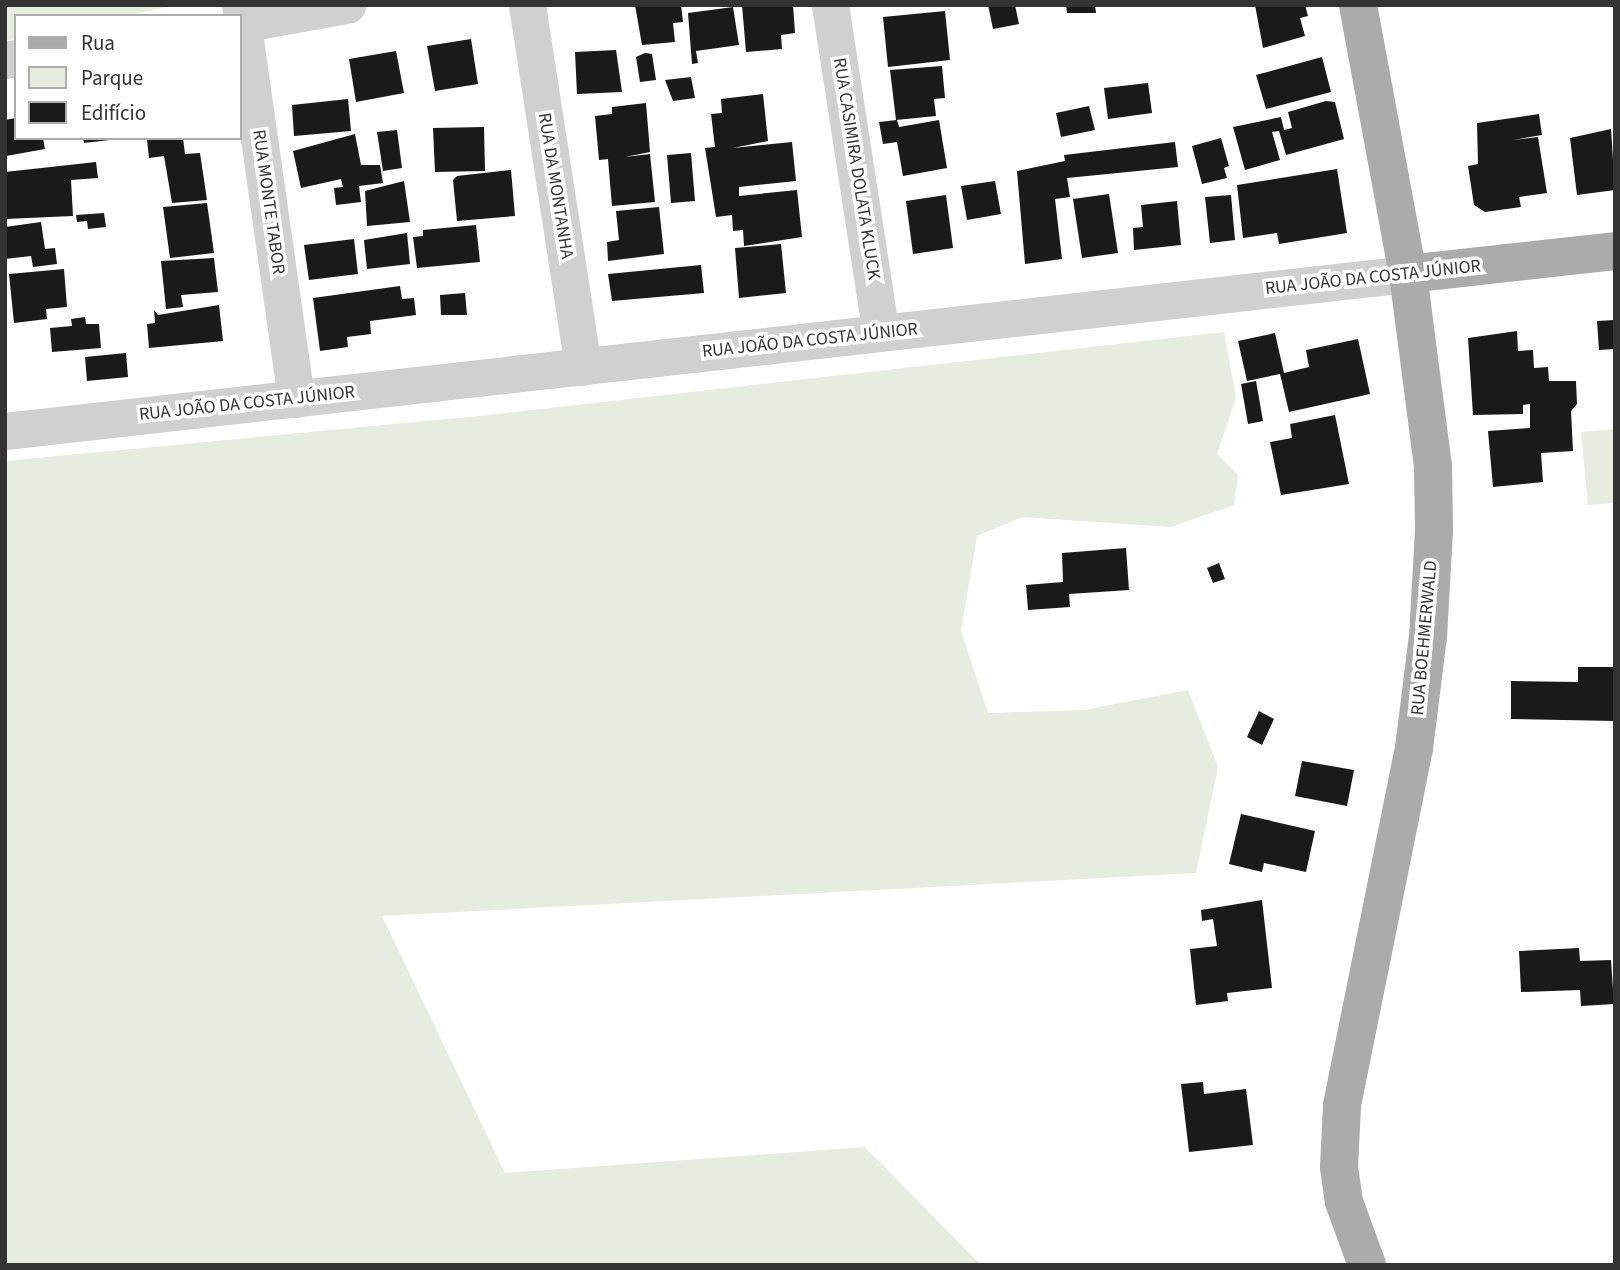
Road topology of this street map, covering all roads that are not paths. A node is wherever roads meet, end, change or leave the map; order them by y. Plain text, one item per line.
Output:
1 (348, 5) edge
2 (527, 5) edge
3 (830, 5) edge
4 (1358, 5) edge
5 (242, 17) edge
6 (242, 24) edge
7 (1615, 251) edge
8 (1408, 274) junction
9 (881, 333) junction
10 (583, 367) junction
11 (296, 399) junction
12 (5, 432) edge
13 (1367, 1265) edge

1 - 5 street
2 - 10 street, RUA DA MONTANHA
3 - 9 street, RUA CASIMIRA DOLATA KLUCK
4 - 8 main road, RUA BOEHMERWALD
6 - 11 street, RUA MONTE TABOR
7 - 8 main road, RUA JOÃO DA COSTA JÚNIOR
8 - 9 street, RUA JOÃO DA COSTA JÚNIOR
8 - 13 main road, RUA BOEHMERWALD
9 - 10 street, RUA JOÃO DA COSTA JÚNIOR
10 - 11 street, RUA JOÃO DA COSTA JÚNIOR
11 - 12 street, RUA JOÃO DA COSTA JÚNIOR

